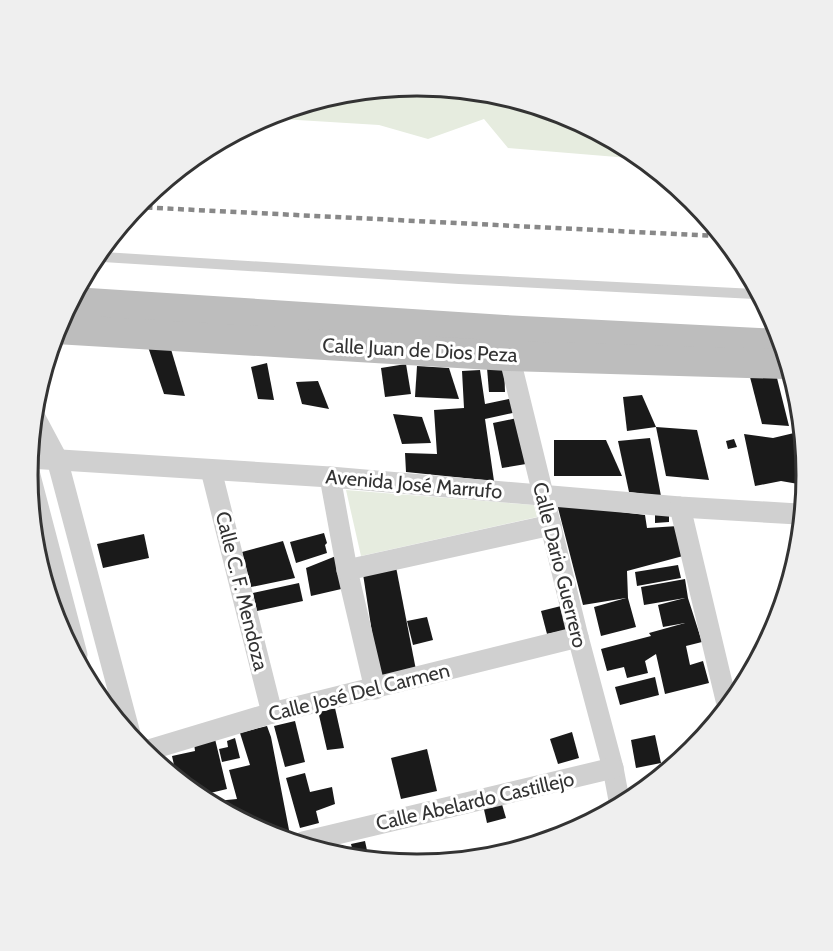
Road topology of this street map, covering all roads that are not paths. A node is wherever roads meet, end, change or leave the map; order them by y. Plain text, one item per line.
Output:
1 (108, 256) edge
2 (749, 294) edge
3 (80, 303) edge
4 (66, 329) edge
5 (506, 343) junction
6 (772, 344) edge
7 (778, 364) edge
8 (40, 431) edge
9 (38, 458) edge
10 (57, 459) junction
11 (211, 470) junction
12 (330, 477) junction
13 (543, 496) junction
14 (680, 507) junction
15 (39, 511) edge
16 (793, 514) edge
17 (551, 525) junction
18 (347, 570) junction
19 (70, 630) edge
20 (578, 637) junction
21 (375, 689) junction
22 (725, 695) edge
23 (272, 713) junction
24 (124, 716) edge
25 (155, 748) edge
26 (613, 768) junction
27 (618, 797) edge
28 (312, 840) edge

1 - 2 lane
3 - 5 main road, Calle Juan de Dios Peza
4 - 5 main road, Calle Juan de Dios Peza
5 - 6 main road, Calle Juan de Dios Peza
5 - 7 main road, Calle Juan de Dios Peza
5 - 13 street, Calle Dario Guerrero
8 - 10 street
9 - 10 street, Avenida José Marrufo
10 - 11 street, Avenida José Marrufo
10 - 24 street
11 - 12 street, Avenida José Marrufo
11 - 23 street, Calle C. F. Mendoza
12 - 13 street, Avenida José Marrufo
12 - 18 street
13 - 14 street, Avenida José Marrufo
13 - 17 street, Calle Dario Guerrero
14 - 16 street, Avenida José Marrufo
14 - 22 street
15 - 19 street
17 - 18 street
17 - 20 street, Calle Dario Guerrero
18 - 21 street
20 - 21 street, Calle José Del Carmen
20 - 26 street, Calle Dario Guerrero
21 - 23 street, Calle José Del Carmen
23 - 25 street, Calle José Del Carmen
26 - 27 street, Calle Dario Guerrero
26 - 28 street, Calle Abelardo Castillejo

